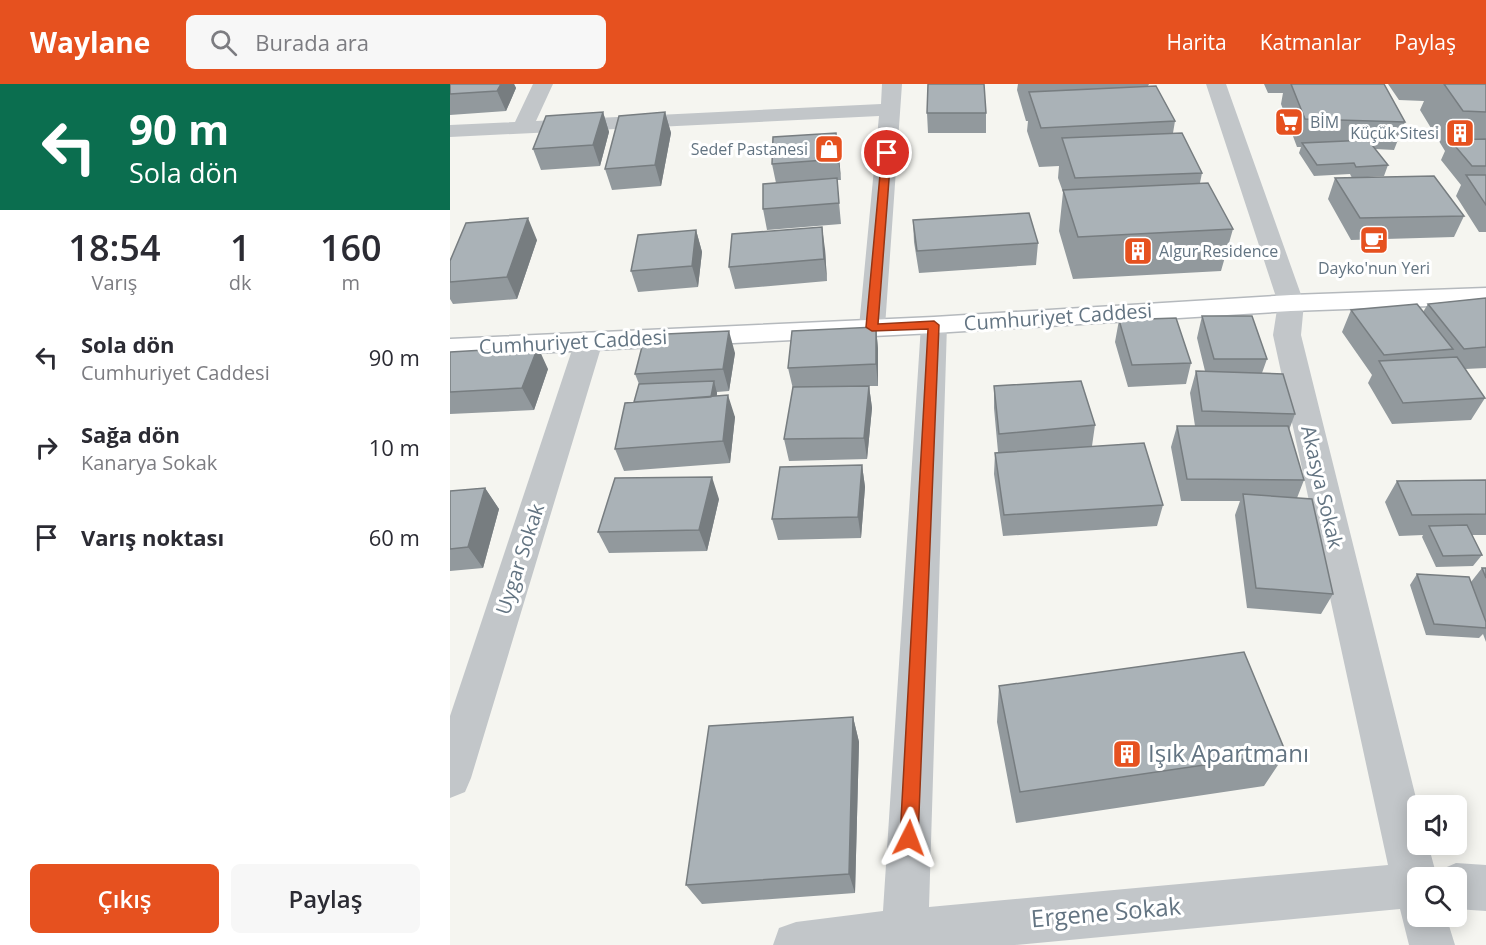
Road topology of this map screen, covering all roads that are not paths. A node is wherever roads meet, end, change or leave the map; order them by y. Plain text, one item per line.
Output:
1 (543, 84) edge
2 (892, 84) edge
3 (1216, 84) edge
4 (891, 109) junction
5 (523, 126) junction
6 (450, 131) edge
7 (1486, 296) edge
8 (1291, 303) junction
9 (934, 325) junction
10 (872, 327) junction
11 (590, 341) junction
12 (450, 348) edge
13 (450, 778) edge
14 (1419, 867) edge
15 (1486, 888) edge
16 (1467, 890) edge
17 (1407, 896) edge
18 (1430, 927) edge
19 (904, 938) edge
20 (796, 945) edge
21 (1432, 945) edge

1 - 5 street
2 - 4 street
3 - 8 street, Akasya Sokak
4 - 5 street
4 - 10 street
5 - 6 street
7 - 8 main road, Cumhuriyet Caddesi
8 - 9 main road, Cumhuriyet Caddesi
8 - 14 street, Akasya Sokak
9 - 10 main road, Cumhuriyet Caddesi
9 - 19 street
10 - 11 main road, Cumhuriyet Caddesi
11 - 12 main road, Cumhuriyet Caddesi
11 - 13 street, Uygar Sokak
15 - 16 street, Ergene Sokak
17 - 19 street, Ergene Sokak
18 - 21 street, Akasya Sokak
19 - 20 street, Ergene Sokak

